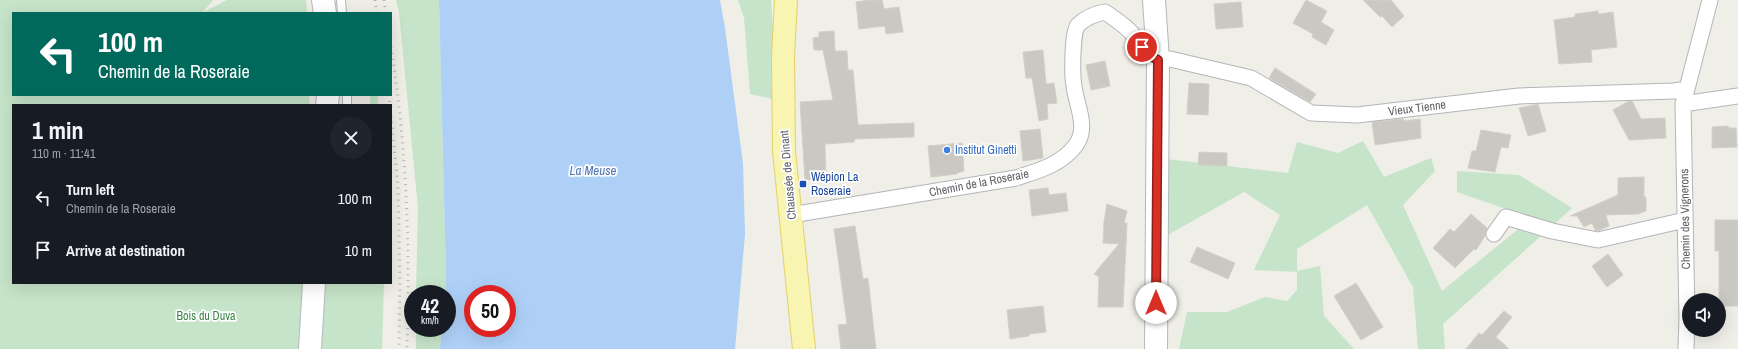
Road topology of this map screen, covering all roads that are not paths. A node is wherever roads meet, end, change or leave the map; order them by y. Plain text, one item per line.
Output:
1 (323, 0) edge
2 (341, 0) edge
3 (786, 0) edge
4 (1154, 0) edge
5 (1710, 0) edge
6 (325, 12) edge
7 (342, 12) edge
8 (1158, 60) junction
9 (1687, 89) junction
10 (1738, 96) edge
11 (1683, 104) junction
12 (791, 215) junction
13 (1685, 220) junction
14 (1494, 234) dead end
15 (314, 284) edge
16 (310, 349) edge
17 (804, 349) edge
18 (1156, 349) edge
19 (1686, 349) edge

1 - 6 main road
2 - 7 lane
3 - 12 main road, Chaussée de Dinant
4 - 8 main road
5 - 9 street, Chemin des Vignerons
8 - 9 street, Vieux Tienne
8 - 12 street, Chemin de la Roseraie
8 - 18 main road
9 - 11 street, Chemin des Vignerons
10 - 11 street
11 - 13 street, Chemin des Vignerons
12 - 17 main road, Chaussée de Dinant
13 - 14 street
13 - 19 street, Chemin des Vignerons
15 - 16 main road

